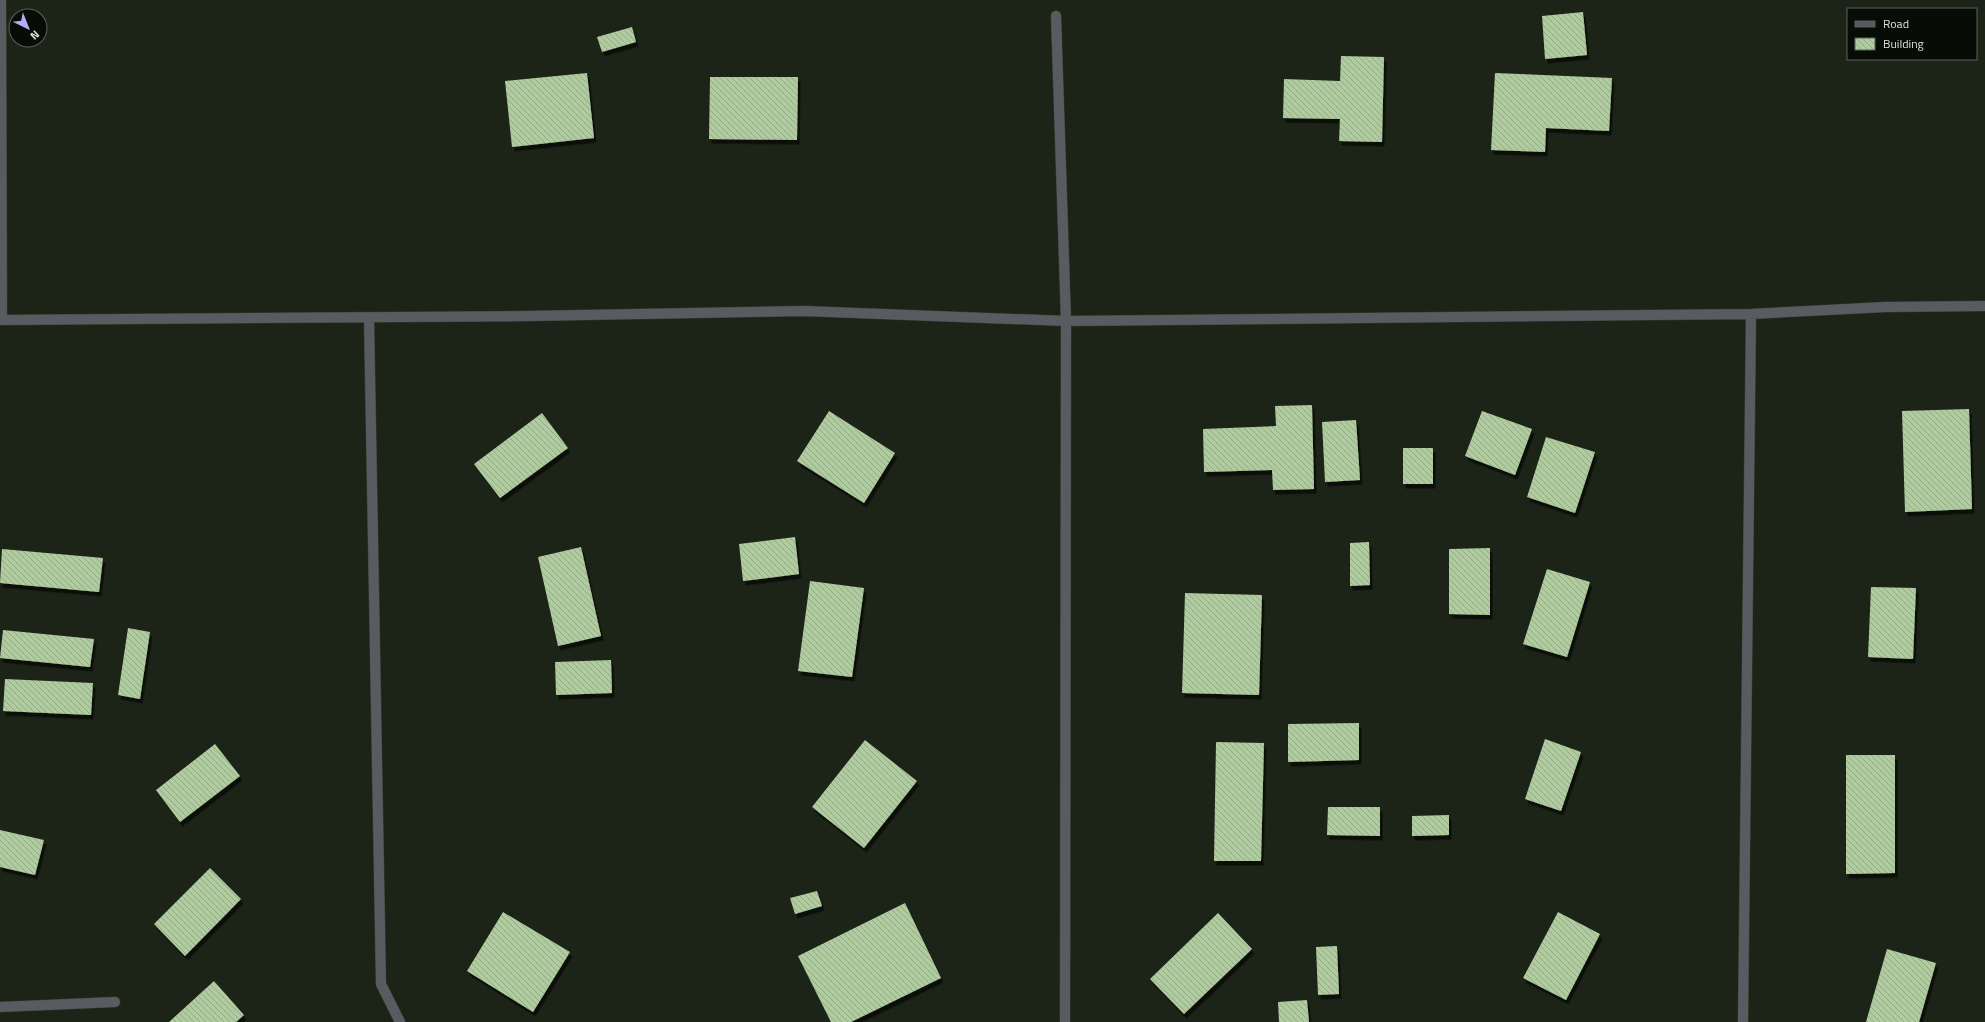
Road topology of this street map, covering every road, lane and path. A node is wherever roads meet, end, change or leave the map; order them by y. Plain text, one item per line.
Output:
1 (1, 0) edge
2 (1056, 16) dead end
3 (1985, 306) edge
4 (1751, 314) junction
5 (369, 318) junction
6 (1, 320) edge
7 (1066, 321) junction
8 (115, 1002) dead end
9 (0, 1006) edge
10 (400, 1022) edge
11 (1066, 1022) edge
12 (1743, 1022) edge

1 - 6 street
2 - 7 street
3 - 4 street
4 - 7 street
4 - 12 street
5 - 6 street
5 - 7 street
5 - 10 street
7 - 11 street
8 - 9 street

